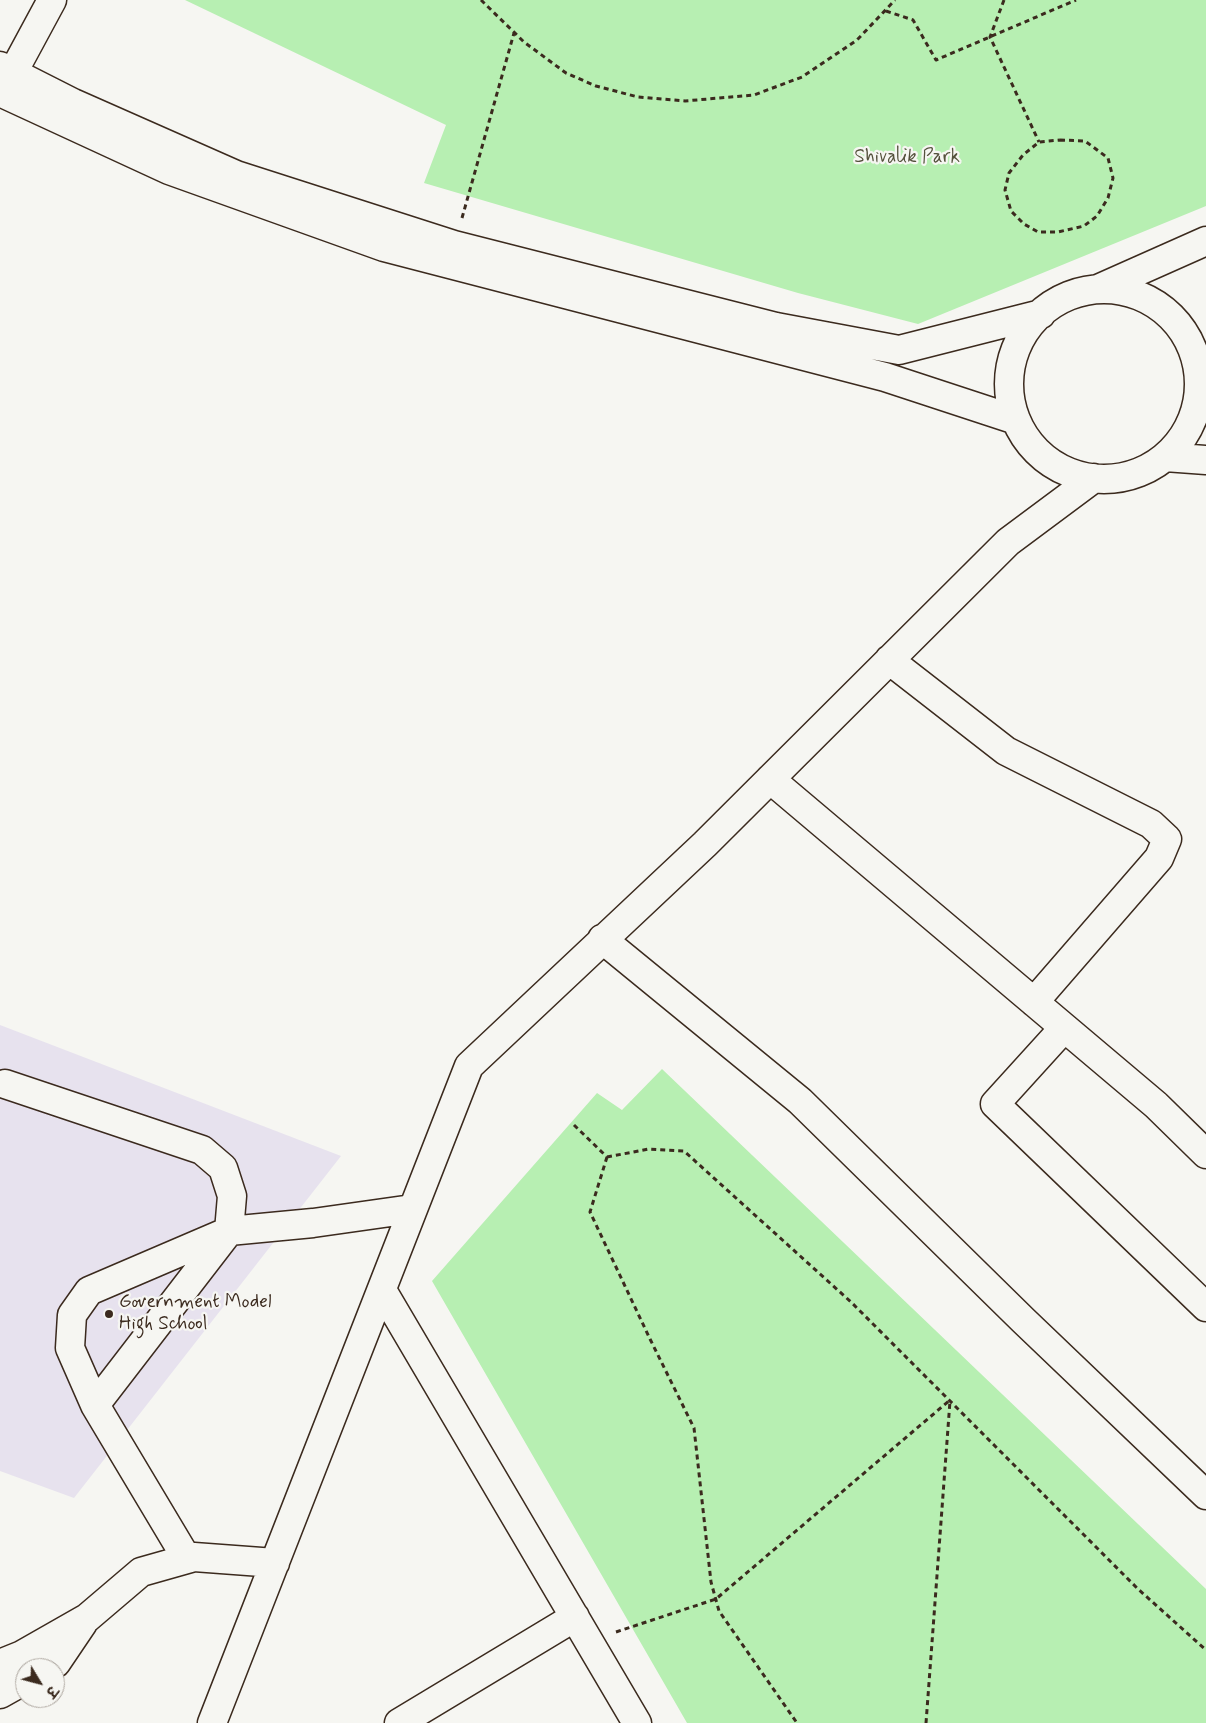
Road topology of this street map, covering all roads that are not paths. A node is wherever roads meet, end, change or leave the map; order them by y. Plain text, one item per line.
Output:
1 (52, 0) edge
2 (4, 81) edge
3 (1206, 241) edge
4 (1094, 290) junction
5 (1041, 314) junction
6 (1202, 367) edge
7 (1200, 416) edge
8 (1016, 420) junction
9 (1165, 457) junction
10 (1206, 460) edge
11 (1094, 478) junction
12 (889, 660) junction
13 (770, 779) junction
14 (602, 939) junction
15 (1034, 1002) junction
16 (1064, 1028) junction
17 (5, 1084) dead end
18 (1206, 1154) edge
19 (412, 1209) junction
20 (229, 1231) junction
21 (382, 1290) junction
22 (1206, 1307) edge
23 (95, 1405) junction
24 (1206, 1495) edge
25 (187, 1559) junction
26 (275, 1563) junction
27 (575, 1616) junction
28 (87, 1618) junction
29 (59, 1658) edge
30 (0, 1664) edge
31 (15, 1686) edge
32 (0, 1694) edge
33 (212, 1723) edge
34 (398, 1723) edge
35 (637, 1723) edge

1 - 2 street
2 - 5 street
2 - 8 street
3 - 4 street
4 - 5 street
4 - 6 street
5 - 8 street
6 - 7 street
7 - 9 street
8 - 11 street
9 - 10 street
9 - 11 street
11 - 12 street
12 - 13 street
12 - 15 street
13 - 14 street
13 - 15 street
14 - 19 street
14 - 24 street
15 - 16 street
16 - 18 street
16 - 22 street
17 - 20 street
19 - 20 street
19 - 21 street
20 - 23 street
20 - 23 street
21 - 26 street
21 - 27 street
23 - 25 street
25 - 26 street
25 - 28 street
26 - 33 street
27 - 34 street
27 - 35 street
28 - 29 street
28 - 30 street
31 - 32 street

